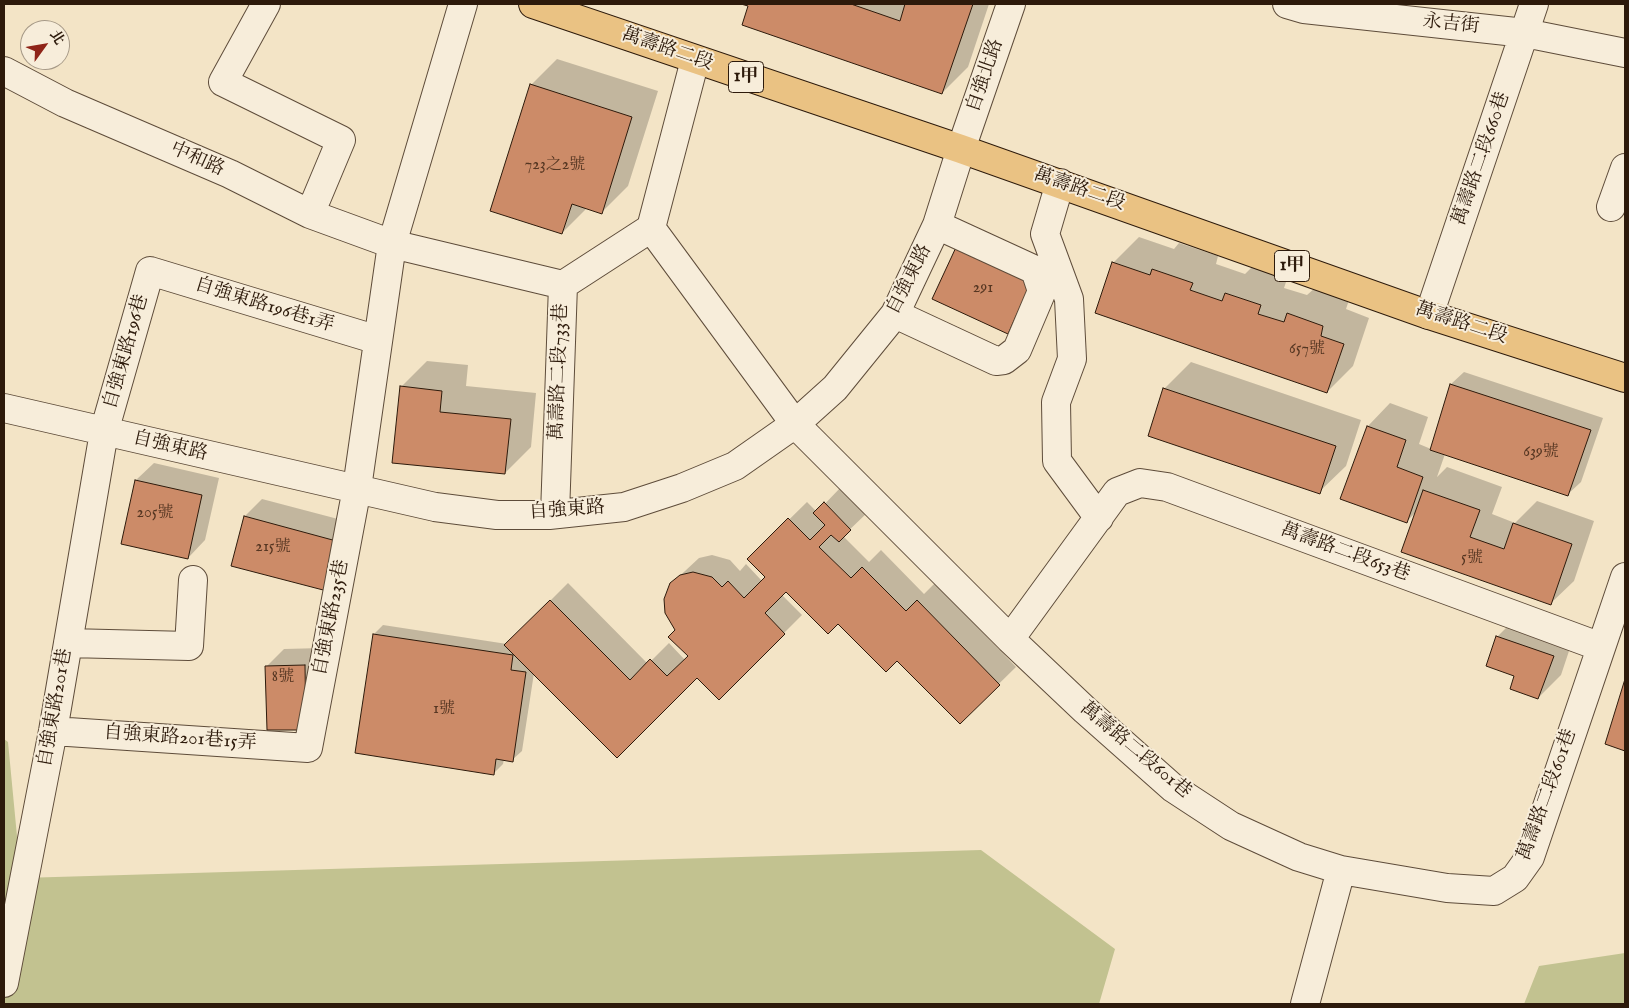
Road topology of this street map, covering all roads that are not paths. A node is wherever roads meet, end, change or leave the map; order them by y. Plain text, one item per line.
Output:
1 (266, 4) edge
2 (463, 4) edge
3 (533, 4) edge
4 (1011, 4) edge
5 (1287, 4) edge
6 (1534, 4) edge
7 (1525, 33) junction
8 (1625, 53) edge
9 (695, 60) junction
10 (4, 71) edge
11 (961, 149) junction
12 (1625, 168) edge
13 (1060, 183) junction
14 (1611, 207) dead end
15 (310, 214) junction
16 (937, 225) junction
17 (651, 228) junction
18 (392, 244) junction
19 (150, 272) joint
20 (563, 285) junction
21 (895, 314) junction
22 (1430, 314) junction
23 (378, 340) junction
24 (1625, 378) edge
25 (4, 408) edge
26 (795, 424) junction
27 (104, 432) junction
28 (357, 488) junction
29 (555, 514) junction
30 (1099, 518) junction
31 (1625, 577) edge
32 (193, 580) dead end
33 (1010, 639) junction
34 (68, 643) junction
35 (1601, 648) junction
36 (53, 731) junction
37 (308, 748) joint
38 (1341, 870) junction
39 (4, 983) edge
40 (1306, 1004) edge

1 - 15 street
2 - 18 street
3 - 9 main road, 萬壽路二段 / 1甲
4 - 11 street, 自強北路
5 - 7 street, 永吉街
6 - 7 street, 萬壽路二段660巷
7 - 8 street, 永吉街
7 - 22 street, 萬壽路二段660巷
9 - 11 main road, 萬壽路二段 / 1甲
9 - 17 street
10 - 15 street, 中和路
11 - 13 main road, 萬壽路二段 / 1甲
11 - 16 street, 自強東路
12 - 14 street
13 - 22 main road, 萬壽路二段 / 1甲
13 - 30 street
15 - 18 street, 中和路
16 - 21 street, 自強東路
16 - 21 street
17 - 20 street
17 - 26 street, 萬壽路二段601巷
18 - 20 street, 萬壽路二段733巷
18 - 23 street
19 - 23 street, 自強東路196巷1弄
19 - 27 street, 自強東路196巷
20 - 29 street, 萬壽路二段733巷
21 - 26 street, 自強東路
22 - 24 main road, 萬壽路二段 / 1甲
23 - 28 street
25 - 27 street, 自強東路
26 - 29 street, 自強東路
26 - 33 street, 萬壽路二段601巷
27 - 28 street, 自強東路
27 - 34 street, 自強東路201巷
28 - 29 street, 自強東路
28 - 37 street, 自強東路235巷
30 - 33 street, 萬壽路二段653巷
30 - 35 street, 萬壽路二段653巷
31 - 35 street, 萬壽路二段601巷
32 - 34 street
33 - 38 street, 萬壽路二段601巷
34 - 36 street, 自強東路201巷
35 - 38 street, 萬壽路二段601巷
36 - 37 street, 自強東路201巷15弄
36 - 39 street, 自強東路201巷
38 - 40 street

